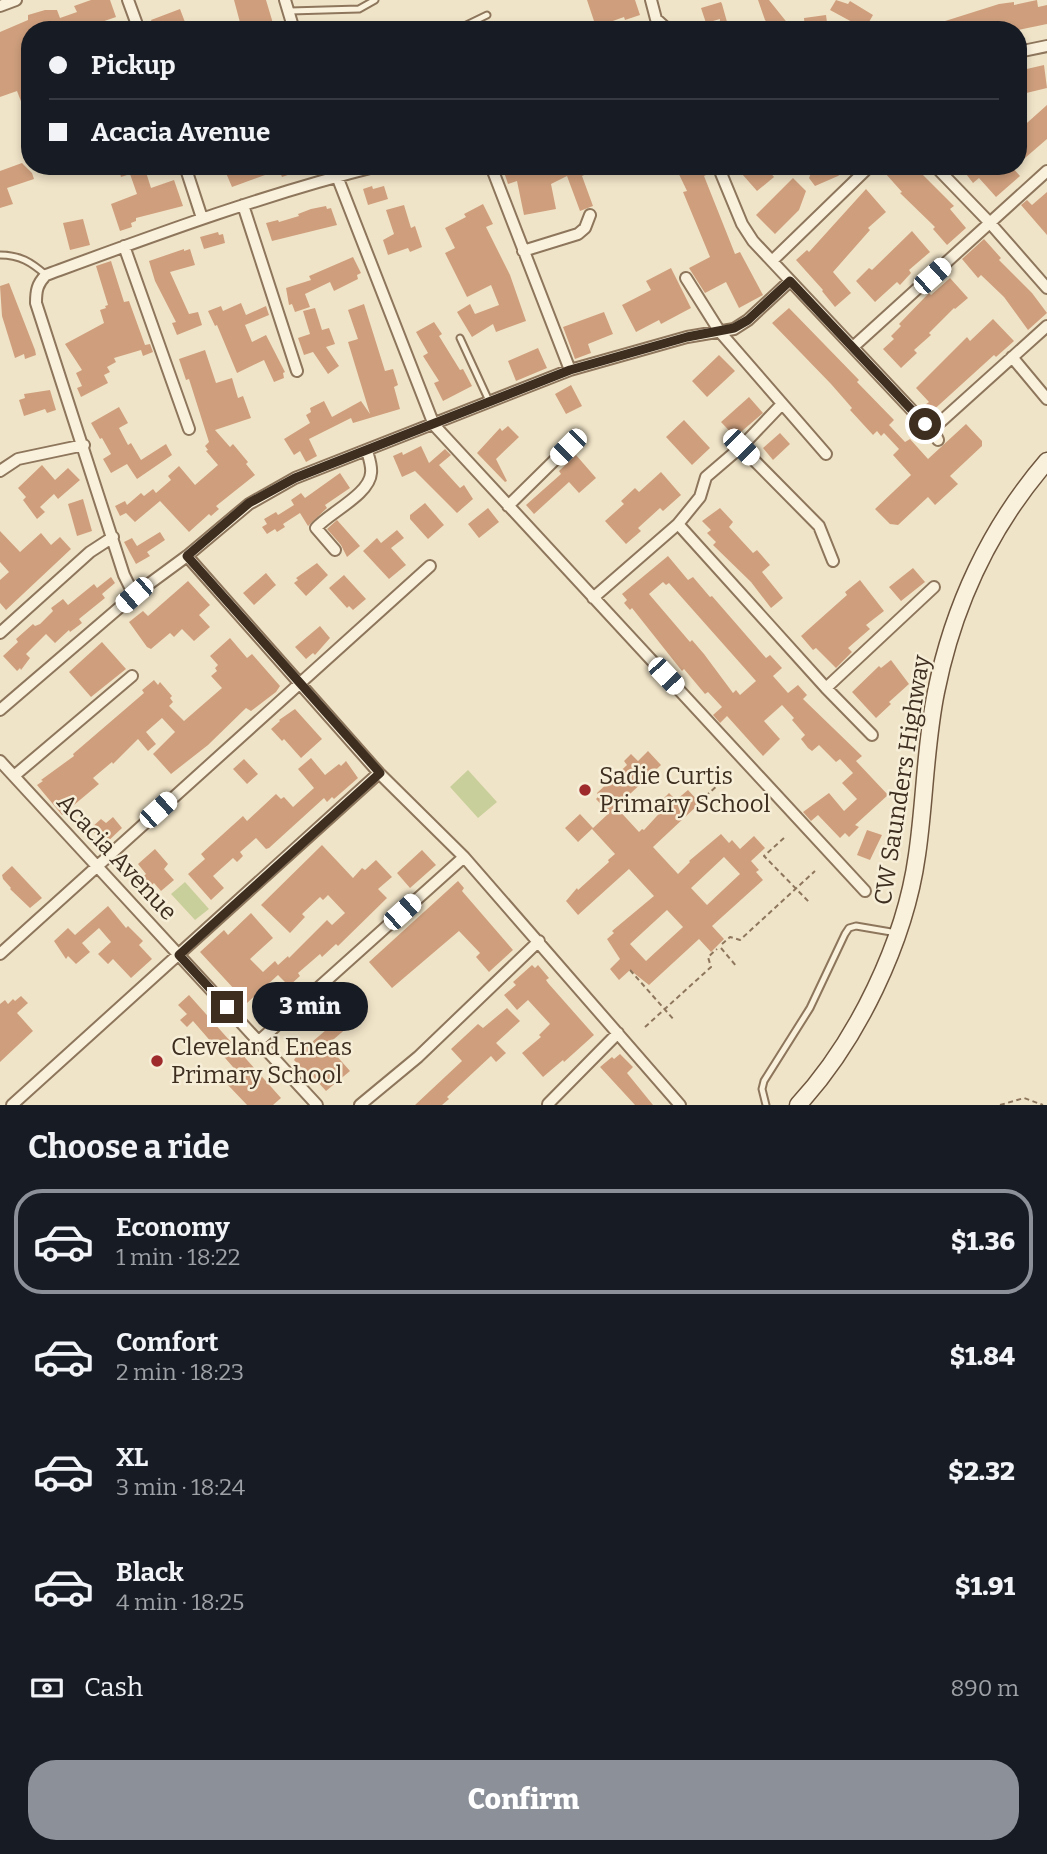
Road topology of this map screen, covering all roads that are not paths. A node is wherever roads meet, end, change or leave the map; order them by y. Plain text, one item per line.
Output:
1 (16, 0) edge
2 (128, 0) edge
3 (375, 0) edge
4 (651, 0) edge
5 (286, 5) edge
6 (0, 6) edge
7 (487, 15) dead end
8 (136, 21) edge
9 (475, 21) edge
10 (658, 21) edge
11 (1047, 46) edge
12 (1027, 50) edge
13 (1047, 171) edge
14 (188, 175) edge
15 (327, 175) edge
16 (336, 175) edge
17 (494, 175) edge
18 (722, 175) edge
19 (861, 175) edge
20 (944, 175) edge
21 (243, 205) junction
22 (590, 215) dead end
23 (202, 218) junction
24 (990, 223) junction
25 (124, 246) junction
26 (523, 251) junction
27 (0, 255) edge
28 (772, 261) junction
29 (46, 275) junction
30 (686, 278) dead end
31 (790, 281) junction
32 (1047, 288) edge
33 (1047, 326) edge
34 (720, 332) junction
35 (460, 338) dead end
36 (853, 347) junction
37 (1012, 357) junction
38 (570, 370) junction
39 (297, 371) dead end
40 (1047, 399) edge
41 (489, 403) junction
42 (782, 404) junction
43 (434, 425) junction
44 (932, 427) junction
45 (189, 429) dead end
46 (938, 440) dead end
47 (84, 445) junction
48 (568, 447) dead end
49 (741, 447) junction
50 (367, 451) junction
51 (826, 454) dead end
52 (1047, 461) edge
53 (0, 471) edge
54 (508, 506) junction
55 (678, 524) junction
56 (113, 537) junction
57 (335, 550) dead end
58 (187, 556) junction
59 (833, 561) dead end
60 (430, 566) dead end
61 (934, 587) dead end
62 (134, 595) junction
63 (593, 598) junction
64 (0, 634) edge
65 (132, 676) dead end
66 (299, 683) junction
67 (826, 688) junction
68 (0, 710) edge
69 (872, 735) dead end
70 (0, 761) edge
71 (380, 773) junction
72 (13, 776) junction
73 (464, 857) junction
74 (97, 864) junction
75 (866, 891) dead end
76 (898, 933) junction
77 (539, 941) junction
78 (0, 954) edge
79 (179, 955) junction
80 (618, 1033) junction
81 (259, 1041) junction
82 (548, 1104) edge
83 (12, 1105) edge
84 (317, 1105) edge
85 (360, 1105) edge
86 (680, 1105) edge
87 (766, 1105) edge
88 (797, 1105) edge

1 - 6 street
2 - 8 street
3 - 5 lane
4 - 10 street
7 - 9 lane
11 - 12 street
13 - 24 street
14 - 23 street
15 - 21 street
16 - 43 street
17 - 26 street
18 - 28 street
19 - 28 street
20 - 24 street
21 - 23 street
21 - 39 street
22 - 26 street
23 - 25 street
24 - 32 street
24 - 36 street
25 - 29 street
25 - 45 street
26 - 38 street
27 - 29 lane
28 - 31 street
29 - 47 street
30 - 34 street
31 - 34 street
31 - 36 street
33 - 37 street
34 - 38 street
34 - 42 street
35 - 41 lane
36 - 44 street
37 - 40 street
37 - 44 street
38 - 41 street
41 - 43 street
42 - 49 street
42 - 51 street
43 - 50 street
43 - 54 street
44 - 46 street
47 - 53 street
47 - 56 street
48 - 54 street
49 - 55 street
49 - 59 street
50 - 57 street
50 - 58 street
52 - 76 main road, CW Saunders Highway
54 - 63 street
55 - 63 street
55 - 67 street
56 - 62 street
56 - 64 street
58 - 62 street
58 - 66 street
60 - 66 street
61 - 67 street
62 - 68 street
63 - 75 street
65 - 72 street
66 - 71 street
66 - 74 street
67 - 69 street
70 - 72 street, Acacia Avenue
71 - 73 street
71 - 79 street
72 - 74 street, Acacia Avenue
73 - 77 street
73 - 81 street
74 - 78 street
74 - 79 street, Acacia Avenue
76 - 87 lane
76 - 88 main road, CW Saunders Highway
77 - 80 street
77 - 85 street
79 - 81 street, Acacia Avenue
79 - 83 street
80 - 82 street
80 - 86 street
81 - 84 street, Acacia Avenue

